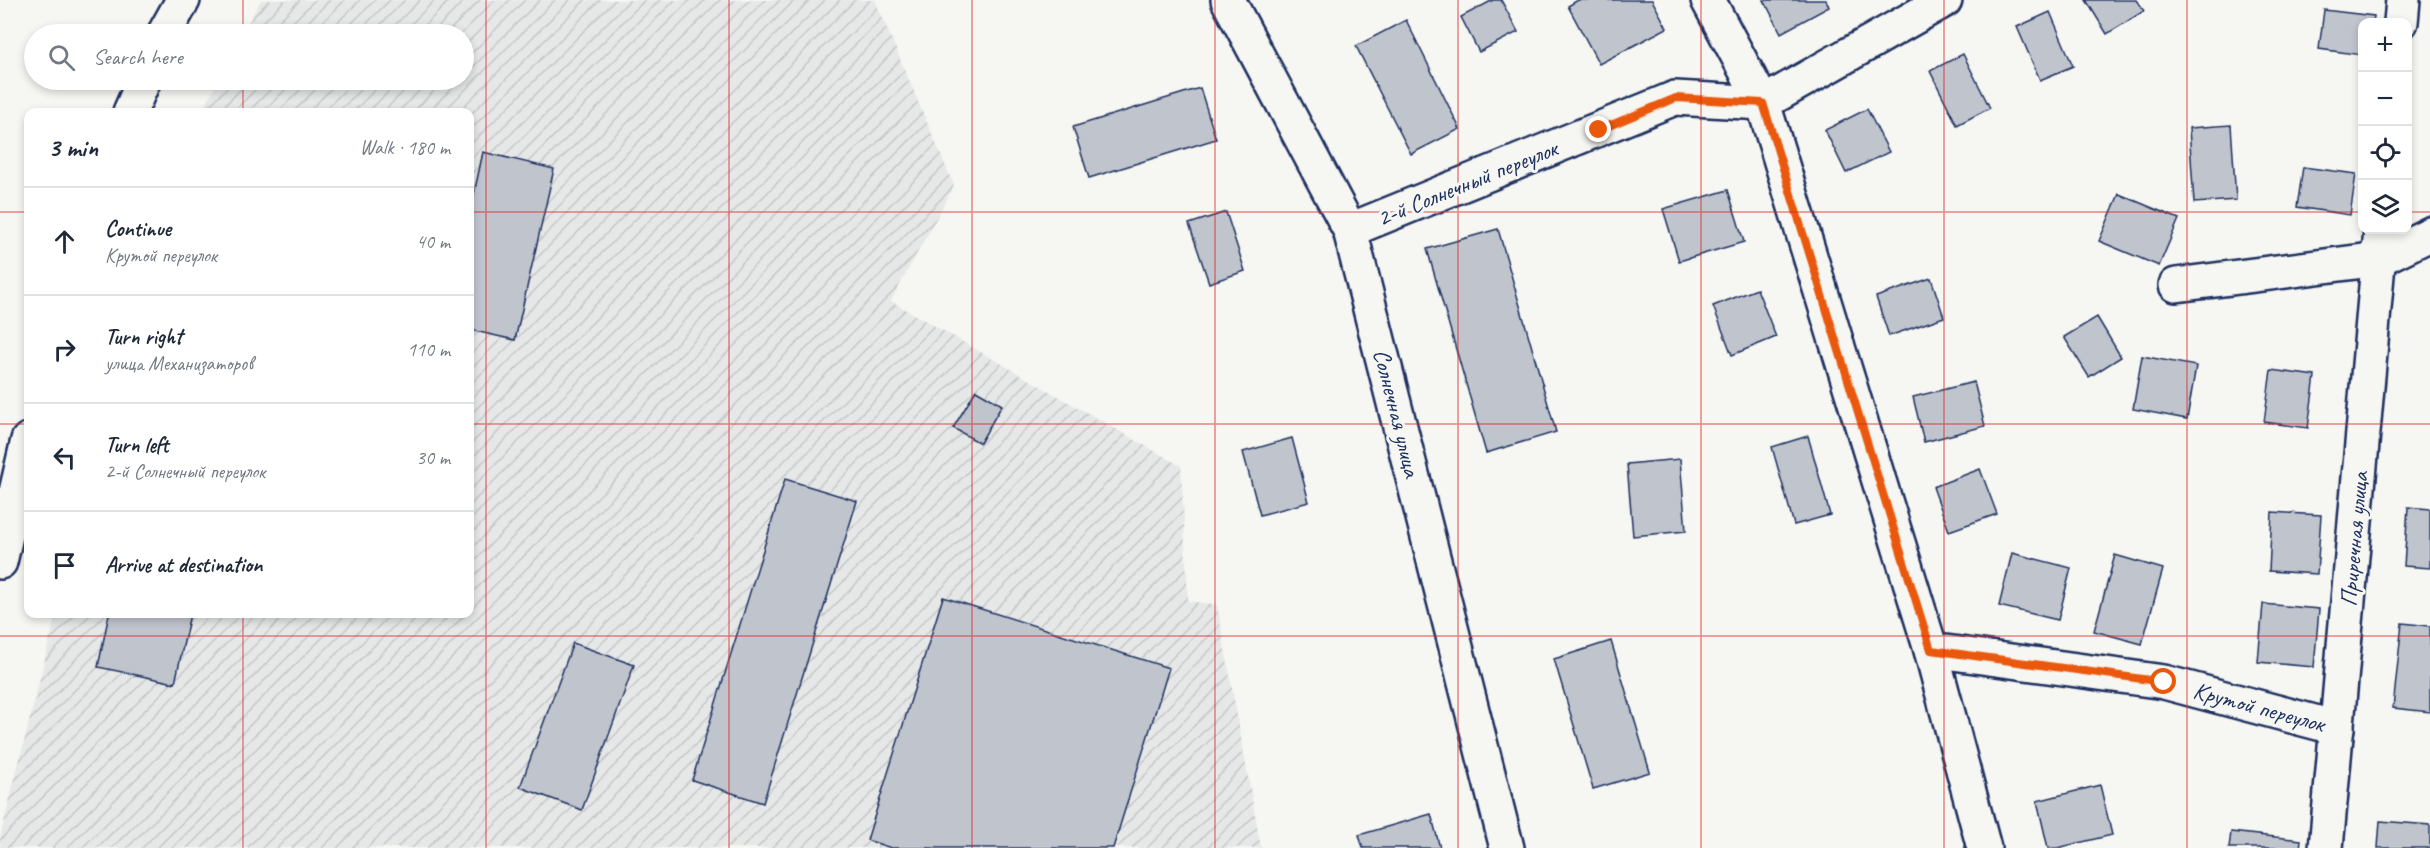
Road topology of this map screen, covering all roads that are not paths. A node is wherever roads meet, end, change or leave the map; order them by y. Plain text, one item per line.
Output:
1 (183, 0) edge
2 (1228, 0) edge
3 (1708, 0) edge
4 (1945, 0) edge
5 (2403, 0) edge
6 (2401, 18) edge
7 (170, 24) edge
8 (140, 90) edge
9 (1763, 103) junction
10 (132, 108) edge
11 (1350, 230) junction
12 (2430, 234) edge
13 (2380, 244) edge
14 (2176, 285) dead end
15 (24, 457) edge
16 (0, 562) edge
17 (1931, 650) junction
18 (2337, 728) junction
19 (1507, 848) edge
20 (1984, 848) edge
21 (2326, 848) edge

1 - 7 street
2 - 11 street, Солнечная улица
3 - 9 street
4 - 9 street
5 - 6 street
8 - 10 street
9 - 11 street, 2-й Солнечный переулок
9 - 17 street
11 - 19 street, Солнечная улица
12 - 13 street
13 - 14 street
13 - 18 street, Приречная улица
15 - 16 street
17 - 18 street, Крутой переулок
17 - 20 street
18 - 21 street, Приречная улица

